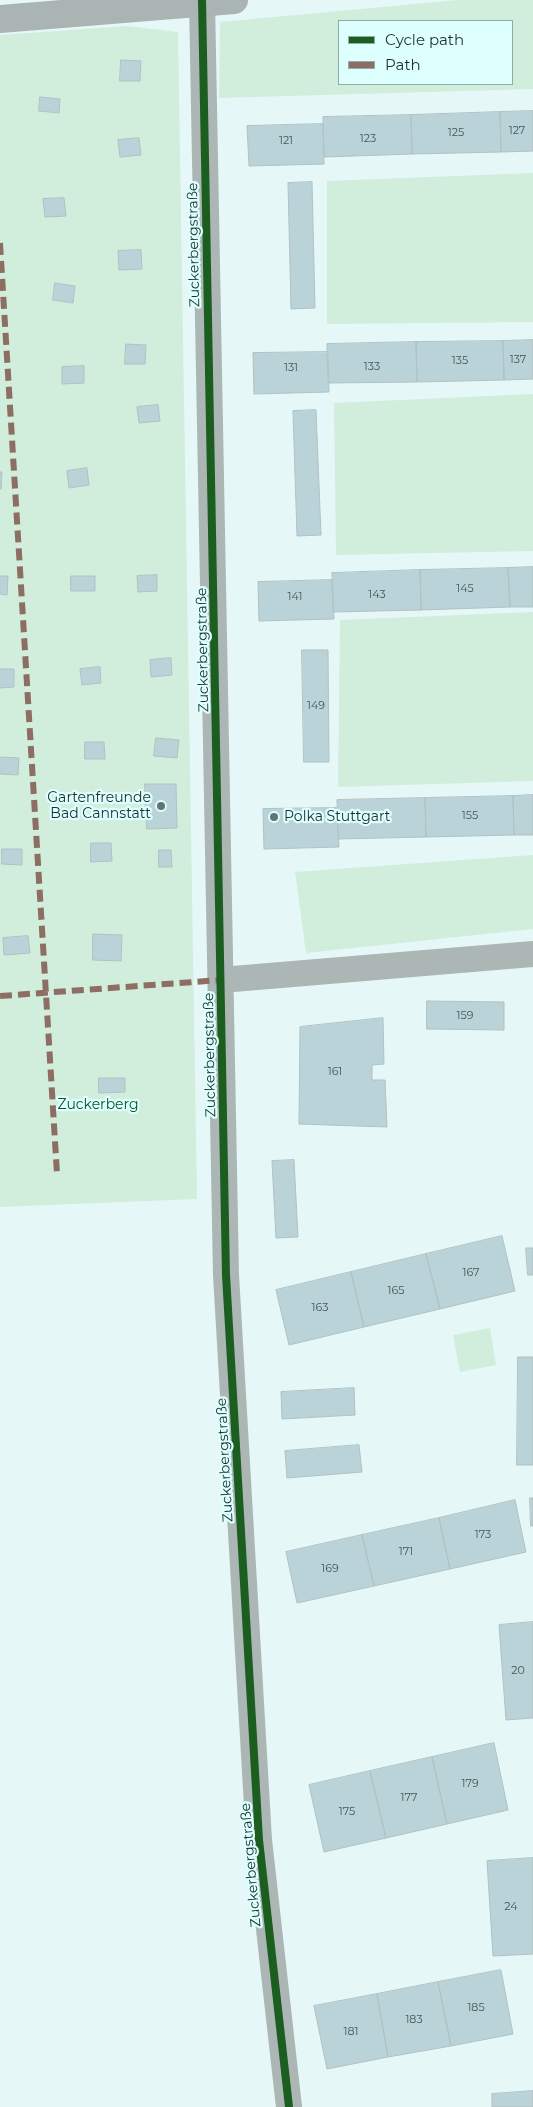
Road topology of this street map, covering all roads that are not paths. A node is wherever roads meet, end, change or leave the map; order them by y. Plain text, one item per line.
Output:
1 (234, 0) edge
2 (202, 2) edge
3 (0, 20) edge
4 (533, 954) edge
5 (221, 980) junction
6 (289, 2107) edge

1 - 2 street
2 - 3 street
2 - 5 street, Zuckerbergstraße
4 - 5 street, Zuckerbergstraße
5 - 6 street, Zuckerbergstraße

